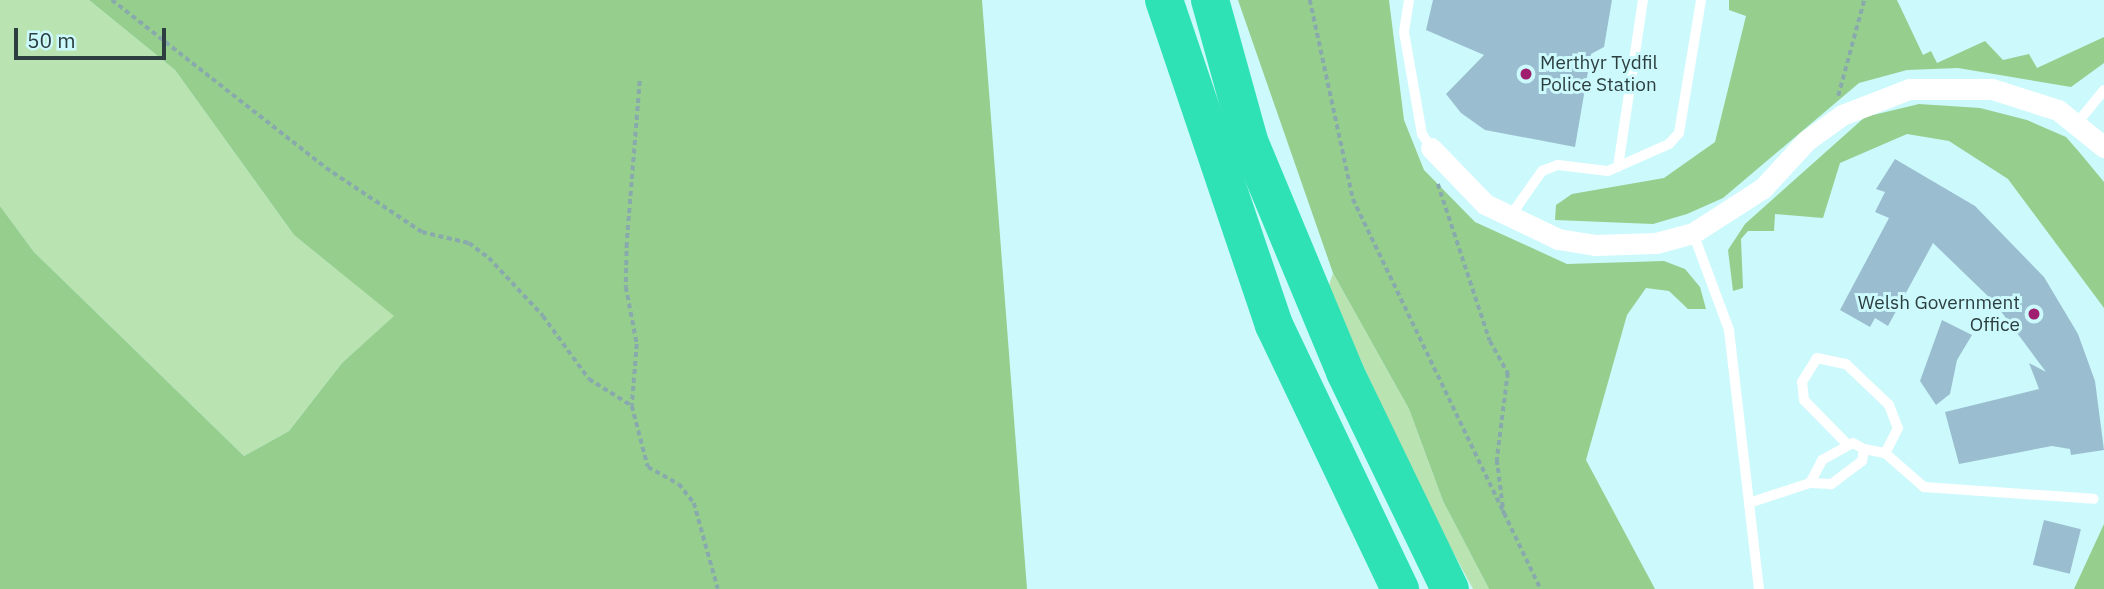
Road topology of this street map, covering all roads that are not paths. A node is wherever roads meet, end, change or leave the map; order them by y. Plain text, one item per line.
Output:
1 (1164, 0) edge
2 (1210, 0) edge
3 (1409, 0) edge
4 (1643, 0) edge
5 (1701, 0) edge
6 (2104, 90) edge
7 (2078, 122) junction
8 (2104, 147) edge
9 (1431, 148) joint
10 (1618, 167) junction
11 (1509, 218) junction
12 (1693, 233) junction
13 (1848, 444) junction
14 (1864, 449) junction
15 (1885, 453) junction
16 (1810, 483) junction
17 (2094, 499) dead end
18 (1749, 503) junction
19 (1401, 589) edge
20 (1450, 589) edge
21 (1759, 589) edge

1 - 19 highway
2 - 20 highway
3 - 9 lane
4 - 10 lane
5 - 10 lane
6 - 7 lane
7 - 8 street
7 - 12 street
9 - 11 street
10 - 11 lane
11 - 12 street
12 - 18 lane
13 - 14 lane
13 - 15 lane
13 - 16 lane
14 - 15 lane
14 - 16 lane
15 - 17 lane
16 - 18 lane
18 - 21 lane

